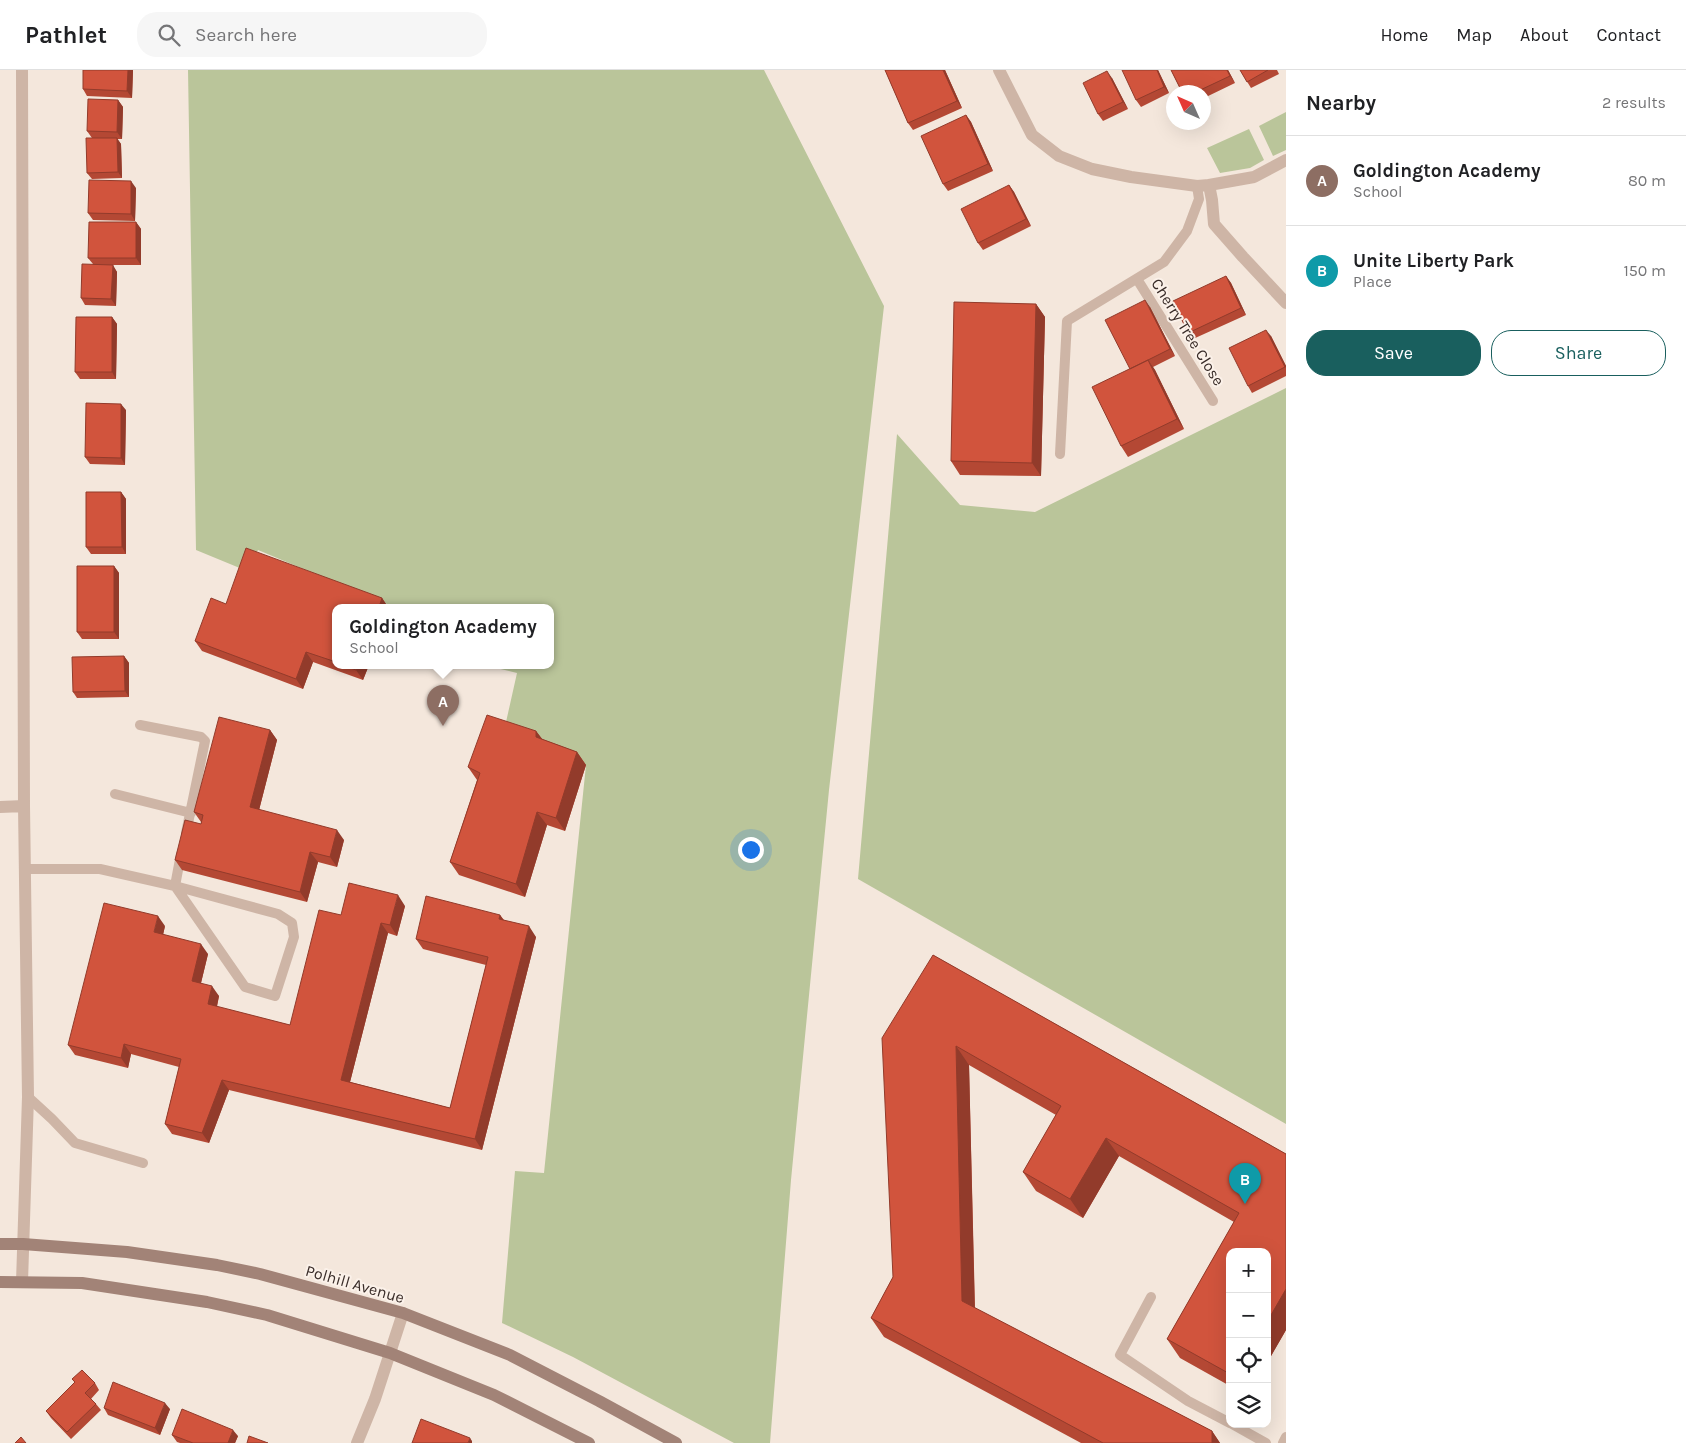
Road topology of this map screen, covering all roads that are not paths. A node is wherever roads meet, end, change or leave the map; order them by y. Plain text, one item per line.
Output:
1 (22, 70) edge
2 (999, 70) edge
3 (1286, 160) edge
4 (1203, 186) junction
5 (1137, 279) junction
6 (1286, 302) edge
7 (1213, 401) dead end
8 (1060, 454) dead end
9 (140, 725) dead end
10 (115, 794) dead end
11 (24, 806) junction
12 (0, 807) edge
13 (190, 813) junction
14 (25, 869) junction
15 (174, 886) junction
16 (28, 1097) junction
17 (144, 1163) dead end
18 (0, 1244) edge
19 (24, 1244) junction
20 (0, 1282) edge
21 (22, 1282) junction
22 (1151, 1297) dead end
23 (403, 1314) junction
24 (390, 1353) junction
25 (1226, 1421) edge
26 (1238, 1428) edge
27 (1286, 1437) edge
28 (357, 1443) edge
29 (589, 1443) edge
30 (676, 1443) edge
31 (1266, 1443) edge
32 (1283, 1443) edge

1 - 11 street
2 - 4 street
3 - 4 street
4 - 5 lane
4 - 6 street
5 - 7 lane, Cherry Tree Close
5 - 8 lane
9 - 13 lane
10 - 13 lane
11 - 12 street
11 - 14 street
13 - 15 lane
14 - 15 lane
14 - 16 street
15 - 15 lane
16 - 17 lane
16 - 19 street
18 - 19 street, Polhill Avenue
19 - 21 street
19 - 23 street, Polhill Avenue
20 - 21 street
21 - 24 street
22 - 25 lane
23 - 24 street
23 - 30 street, Polhill Avenue
24 - 28 street
24 - 29 street
26 - 31 lane
27 - 32 lane

